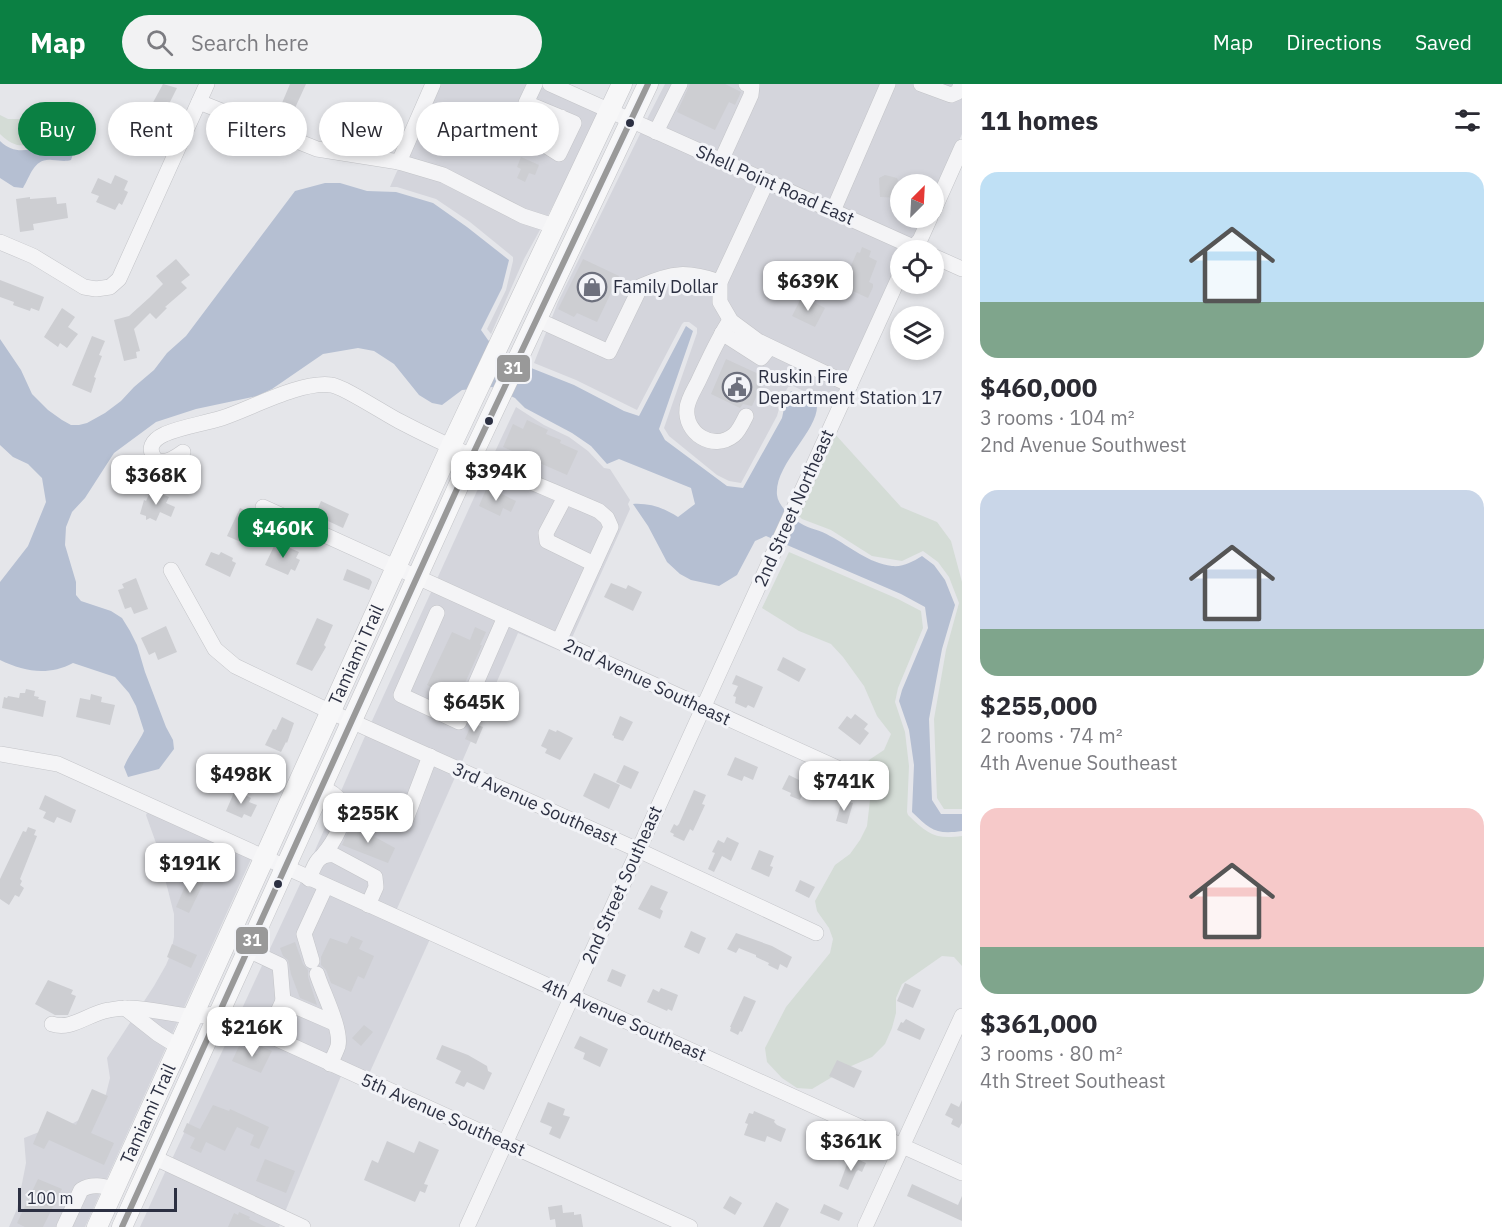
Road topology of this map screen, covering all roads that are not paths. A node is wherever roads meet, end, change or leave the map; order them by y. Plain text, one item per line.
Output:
1 (207, 84) edge
2 (433, 84) edge
3 (535, 84) edge
4 (550, 84) edge
5 (622, 84) edge
6 (648, 84) edge
7 (680, 84) edge
8 (746, 84) edge
9 (888, 84) edge
10 (921, 84) edge
11 (961, 84) edge
12 (199, 102) junction
13 (609, 111) junction
14 (561, 117) dead end
15 (630, 121) junction
16 (656, 132) junction
17 (962, 147) edge
18 (721, 161) junction
19 (399, 162) junction
20 (767, 181) junction
21 (944, 187) edge
22 (833, 211) junction
23 (554, 226) junction
24 (896, 240) edge
25 (0, 242) edge
26 (944, 261) edge
27 (962, 269) edge
28 (720, 282) junction
29 (891, 294) edge
30 (537, 319) junction
31 (726, 327) junction
32 (850, 385) junction
33 (746, 416) dead end
34 (451, 446) junction
35 (183, 452) dead end
36 (472, 456) junction
37 (565, 496) junction
38 (263, 507) dead end
39 (594, 564) junction
40 (397, 568) junction
41 (171, 570) dead end
42 (417, 577) junction
43 (437, 613) dead end
44 (504, 617) junction
45 (559, 641) junction
46 (703, 707) junction
47 (331, 712) junction
48 (352, 721) junction
49 (4, 754) edge
50 (430, 756) junction
51 (0, 769) edge
52 (877, 786) dead end
53 (322, 787) junction
54 (406, 819) dead end
55 (638, 850) junction
56 (323, 855) junction
57 (263, 858) junction
58 (285, 868) junction
59 (309, 879) junction
60 (326, 886) junction
61 (368, 905) junction
62 (816, 933) dead end
63 (248, 950) junction
64 (573, 996) junction
65 (283, 1001) junction
66 (125, 1008) junction
67 (220, 1013) junction
68 (193, 1016) junction
69 (962, 1016) edge
70 (334, 1023) junction
71 (52, 1024) dead end
72 (267, 1035) junction
73 (179, 1047) junction
74 (330, 1064) junction
75 (144, 1125) junction
76 (504, 1143) junction
77 (902, 1146) junction
78 (155, 1158) junction
79 (962, 1173) edge
80 (115, 1189) junction
81 (658, 1213) junction
82 (294, 1225) edge
83 (64, 1227) edge
84 (98, 1227) edge
85 (122, 1227) edge
86 (467, 1227) edge
87 (651, 1227) edge
88 (690, 1227) edge
89 (865, 1227) edge

1 - 12 street
2 - 19 street
3 - 14 street
4 - 13 street, Shell Point Road East
5 - 13 main road, Tamiami Trail
6 - 15 main road, Tamiami Trail
7 - 16 street
8 - 18 street
9 - 22 street
10 - 11 street
12 - 19 street
12 - 25 street
13 - 15 street, Shell Point Road East
13 - 23 main road, Tamiami Trail
15 - 16 street, Shell Point Road East
15 - 30 main road, Tamiami Trail
16 - 18 street, Shell Point Road East
17 - 21 street
18 - 20 street, Shell Point Road East
19 - 23 street
20 - 22 street, Shell Point Road East
20 - 28 street
22 - 24 street, Shell Point Road East
23 - 34 main road, Tamiami Trail
26 - 27 street
28 - 30 street
28 - 31 street
29 - 32 street, 2nd Street Northeast
30 - 36 main road, Tamiami Trail
31 - 32 street
31 - 33 street
32 - 46 street, 2nd Street Northeast
34 - 35 street
34 - 36 street
34 - 40 main road, Tamiami Trail
36 - 37 street
36 - 42 main road, Tamiami Trail
37 - 39 street
37 - 39 street
38 - 40 street, 2nd Avenue Southeast
39 - 45 street
40 - 42 street, 2nd Avenue Southeast
40 - 47 main road, Tamiami Trail
41 - 47 street, 3rd Avenue Southeast
42 - 44 street, 2nd Avenue Southeast
42 - 48 main road, Tamiami Trail
43 - 44 street
44 - 45 street, 2nd Avenue Southeast
45 - 46 street, 2nd Avenue Southeast
46 - 52 street, 2nd Avenue Southeast
46 - 55 street, 2nd Street Southeast
47 - 48 street, 3rd Avenue Southeast
47 - 57 main road, Tamiami Trail
48 - 50 street, 3rd Avenue Southeast
48 - 53 main road, Tamiami Trail
49 - 51 street
49 - 57 street, 4th Avenue Southeast
50 - 54 street
50 - 55 street, 3rd Avenue Southeast
53 - 56 street
53 - 58 main road, Tamiami Trail
55 - 62 street, 3rd Avenue Southeast
55 - 64 street, 2nd Street Southeast
56 - 59 street
56 - 61 street
57 - 58 street, 4th Avenue Southeast
57 - 68 main road, Tamiami Trail
58 - 59 street, 4th Avenue Southeast
58 - 63 main road, Tamiami Trail
59 - 60 street, 4th Avenue Southeast
60 - 61 street, 4th Avenue Southeast
60 - 70 street
61 - 64 street, 4th Avenue Southeast
63 - 65 street
63 - 67 main road, Tamiami Trail
64 - 76 street, 2nd Street Southeast
64 - 77 street, 4th Avenue Southeast
65 - 70 street
65 - 72 street
66 - 68 street
66 - 71 street
66 - 73 street
67 - 68 street
67 - 72 street, 5th Avenue Southeast
67 - 78 main road, Tamiami Trail
68 - 73 main road, Tamiami Trail
69 - 77 street
70 - 74 street
72 - 74 street, 5th Avenue Southeast
73 - 75 main road, Tamiami Trail
74 - 76 street, 5th Avenue Southeast
75 - 78 main road
75 - 80 main road, Tamiami Trail
76 - 81 street, 5th Avenue Southeast
76 - 86 street, 2nd Street Southeast
77 - 79 street, 4th Avenue Southeast
77 - 89 street
78 - 82 street
78 - 85 main road, Tamiami Trail
80 - 83 street
80 - 84 main road, Tamiami Trail
81 - 87 street
81 - 88 street, 5th Avenue Southeast

